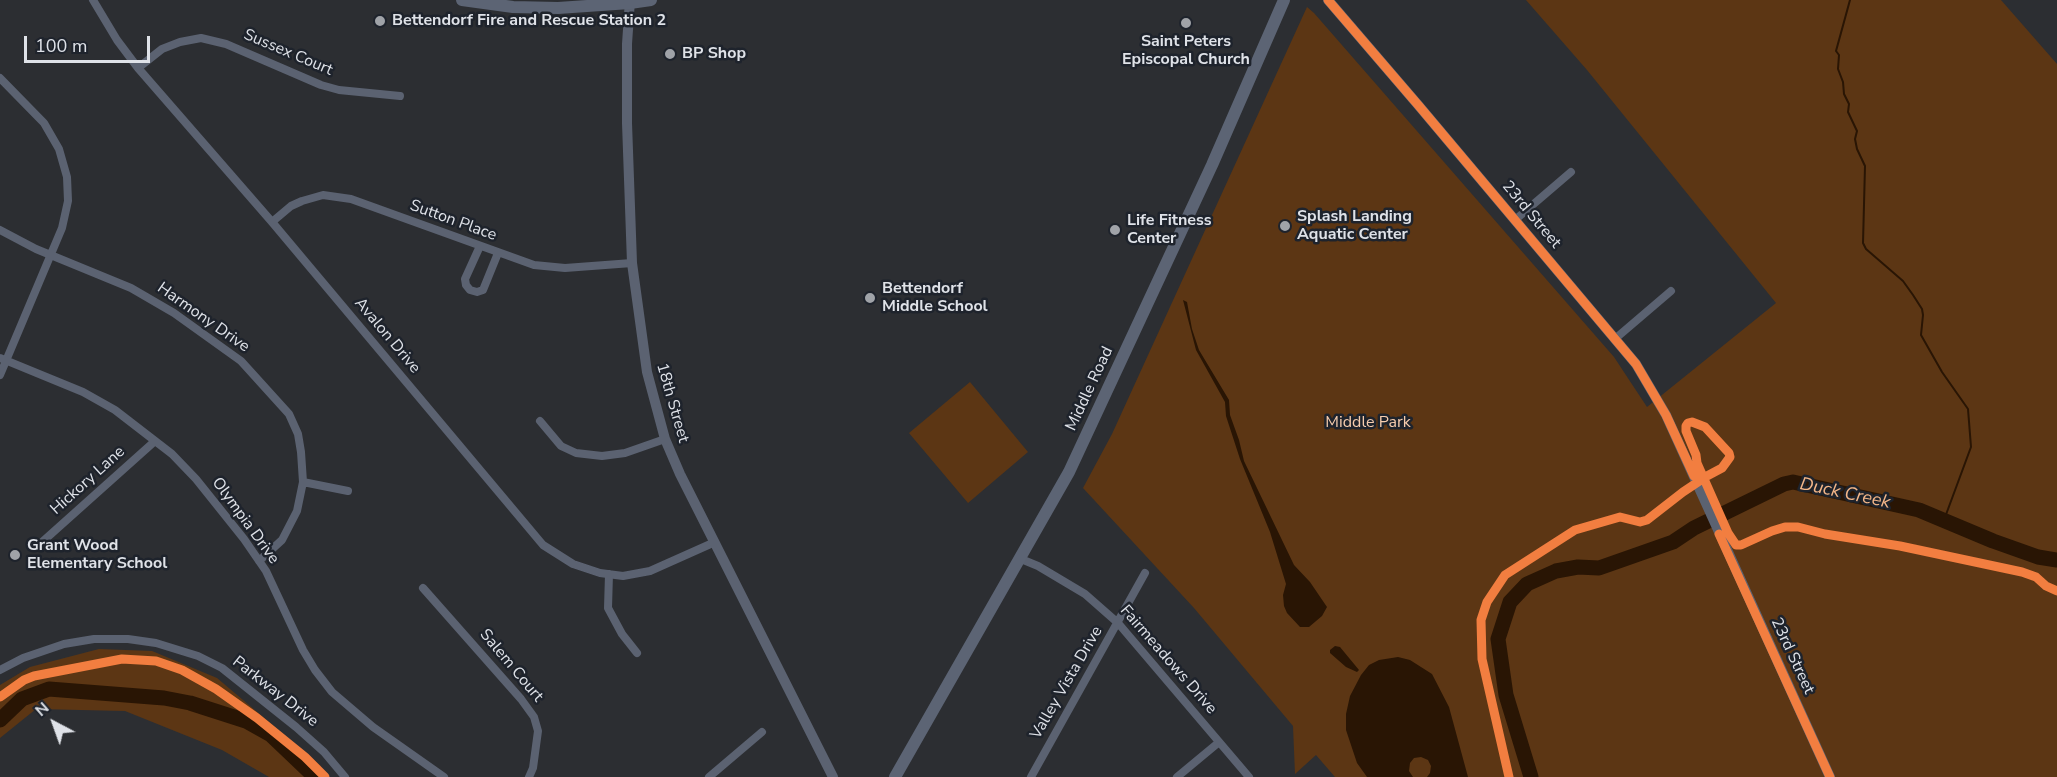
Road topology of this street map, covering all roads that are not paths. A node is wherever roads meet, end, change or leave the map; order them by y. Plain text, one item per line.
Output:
1 (93, 0) edge
2 (462, 0) edge
3 (651, 0) edge
4 (1284, 0) edge
5 (1328, 0) edge
6 (630, 2) edge
7 (514, 3) edge
8 (138, 68) junction
9 (0, 78) edge
10 (400, 96) dead end
11 (1571, 172) dead end
12 (1515, 220) junction
13 (272, 222) junction
14 (0, 230) edge
15 (480, 246) junction
16 (498, 253) junction
17 (52, 255) junction
18 (632, 263) junction
19 (1671, 291) dead end
20 (1616, 338) junction
21 (3, 360) edge
22 (0, 375) edge
23 (540, 421) dead end
24 (665, 439) junction
25 (155, 441) junction
26 (303, 482) junction
27 (348, 491) dead end
28 (715, 542) junction
29 (40, 543) dead end
30 (1021, 558) junction
31 (259, 561) junction
32 (1145, 573) dead end
33 (609, 574) junction
34 (423, 588) dead end
35 (1118, 623) junction
36 (637, 653) dead end
37 (0, 670) edge
38 (762, 732) dead end
39 (1218, 743) junction
40 (345, 777) edge
41 (444, 777) edge
42 (529, 777) edge
43 (709, 777) edge
44 (833, 777) edge
45 (895, 777) edge
46 (1031, 777) edge
47 (1177, 777) edge
48 (1250, 777) edge
49 (1830, 777) edge

1 - 8 street, Avalon Drive
2 - 7 main road
3 - 6 main road
4 - 30 main road, Middle Road
5 - 12 street, 23rd Street
6 - 7 main road
6 - 18 street, 18th Street
8 - 10 street, Sussex Court
8 - 13 street, Avalon Drive
9 - 17 street
11 - 12 street
12 - 20 street, 23rd Street
13 - 15 street, Sutton Place
13 - 33 street, Avalon Drive
14 - 17 street, Harmony Drive
15 - 16 street, Sutton Place
15 - 16 street
16 - 18 street, Sutton Place
17 - 21 street
17 - 26 street, Harmony Drive
18 - 24 street, 18th Street
19 - 20 street
20 - 49 street, 23rd Street
21 - 22 street
21 - 25 street, Olympia Drive
23 - 24 street
24 - 28 street, 18th Street
25 - 29 street, Hickory Lane
25 - 31 street, Olympia Drive
26 - 27 street
26 - 31 street, Harmony Drive
28 - 33 street, Avalon Drive
28 - 44 street, 18th Street
30 - 35 street, Fairmeadows Drive
30 - 45 main road, Middle Road
31 - 41 street, Olympia Drive
32 - 35 street, Valley Vista Drive
33 - 36 street
34 - 42 street, Salem Court
35 - 39 street, Fairmeadows Drive
35 - 46 street, Valley Vista Drive
37 - 40 street, Parkway Drive
38 - 43 street
39 - 47 street
39 - 48 street, Fairmeadows Drive

